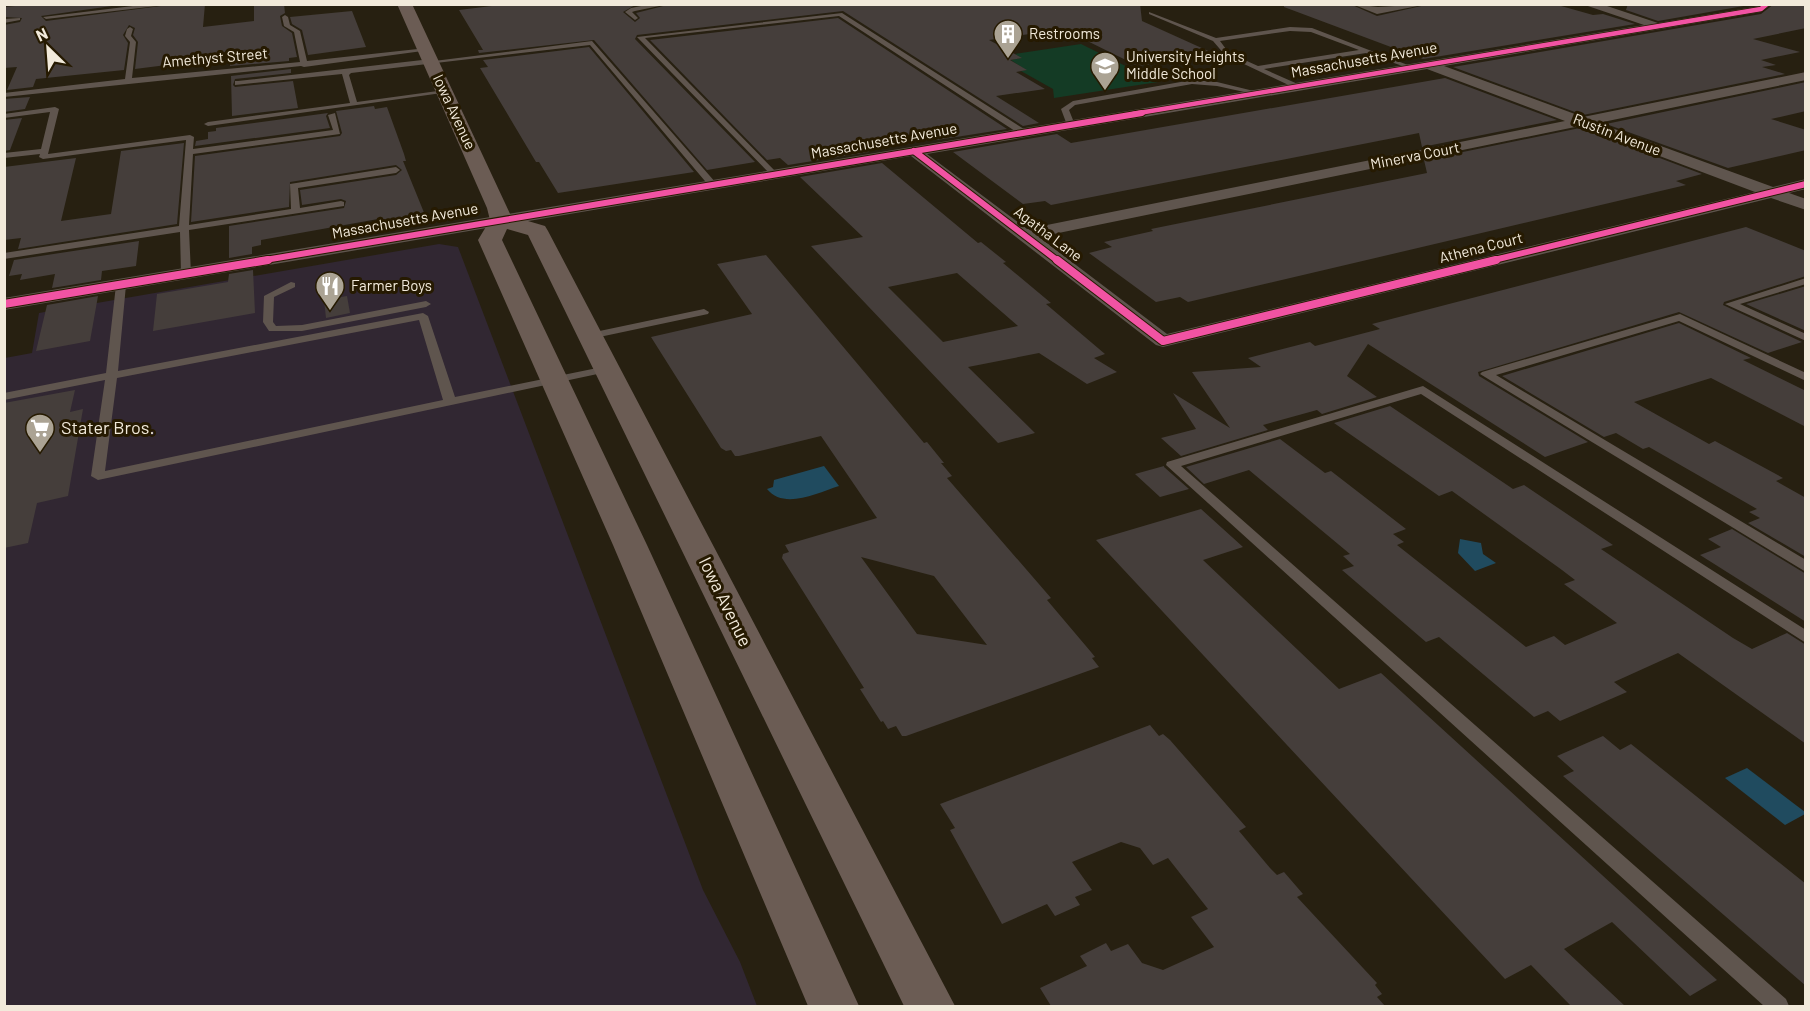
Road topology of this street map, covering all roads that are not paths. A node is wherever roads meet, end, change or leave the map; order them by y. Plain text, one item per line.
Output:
1 (171, 4) edge
2 (404, 4) edge
3 (666, 4) edge
4 (1357, 4) edge
5 (1423, 4) edge
6 (1587, 4) edge
7 (1767, 4) edge
8 (1151, 13) dead end
9 (45, 17) dead end
10 (285, 17) dead end
11 (635, 18) dead end
12 (18, 20) dead end
13 (4, 21) edge
14 (1659, 26) junction
15 (130, 29) dead end
16 (1215, 40) junction
17 (1367, 51) junction
18 (430, 58) junction
19 (1428, 64) junction
20 (304, 65) junction
21 (1410, 67) junction
22 (1258, 68) junction
23 (349, 71) junction
24 (1806, 76) edge
25 (128, 79) junction
26 (238, 83) dead end
27 (1297, 87) junction
28 (445, 92) junction
29 (1258, 93) junction
30 (4, 95) edge
31 (354, 104) junction
32 (332, 115) dead end
33 (4, 116) edge
34 (1582, 122) junction
35 (208, 124) dead end
36 (1071, 124) junction
37 (1024, 133) junction
38 (44, 151) junction
39 (915, 151) junction
40 (188, 152) junction
41 (4, 156) edge
42 (396, 170) dead end
43 (774, 175) junction
44 (1806, 184) edge
45 (713, 185) junction
46 (1771, 192) junction
47 (341, 204) dead end
48 (1806, 205) edge
49 (296, 211) junction
50 (501, 220) junction
51 (185, 229) junction
52 (1024, 235) junction
53 (4, 256) edge
54 (186, 274) junction
55 (1806, 281) edge
56 (120, 285) junction
57 (291, 285) dead end
58 (4, 304) edge
59 (426, 304) dead end
60 (704, 312) dead end
61 (590, 336) junction
62 (1806, 338) edge
63 (1163, 341) joint
64 (607, 369) junction
65 (114, 376) junction
66 (1806, 378) edge
67 (555, 381) junction
68 (4, 397) edge
69 (450, 402) junction
70 (1806, 567) edge
71 (1806, 638) edge
72 (833, 1006) edge
73 (930, 1006) edge
74 (1779, 1006) edge

1 - 9 lane
2 - 18 main road, Iowa Avenue
3 - 11 lane
4 - 5 street
6 - 14 street
7 - 14 street, Massachusetts Avenue
8 - 16 lane
10 - 20 lane
12 - 13 lane
14 - 19 street, Massachusetts Avenue
15 - 25 lane
16 - 17 lane
16 - 22 lane
17 - 21 lane
17 - 22 lane
18 - 20 lane, Amethyst Street
18 - 23 lane
18 - 28 main road, Iowa Avenue
18 - 45 lane
19 - 21 street, Massachusetts Avenue
19 - 34 street, Rustin Avenue
20 - 25 lane, Amethyst Street
21 - 27 street, Massachusetts Avenue
22 - 27 lane
23 - 26 lane
23 - 31 lane
24 - 34 street, Minerva Court
25 - 30 lane, Amethyst Street
27 - 29 street, Massachusetts Avenue
28 - 31 lane
28 - 50 main road, Iowa Avenue
29 - 36 street, Massachusetts Avenue
29 - 36 lane
31 - 35 lane
32 - 40 lane
33 - 38 lane
34 - 46 street, Rustin Avenue
34 - 52 street, Minerva Court
36 - 37 street, Massachusetts Avenue
37 - 39 street, Massachusetts Avenue
37 - 43 lane
38 - 40 lane
38 - 41 lane
39 - 43 street, Massachusetts Avenue
39 - 52 street, Agatha Lane
40 - 51 lane
42 - 49 lane
43 - 45 street, Massachusetts Avenue
44 - 46 street, Athena Court
45 - 50 street, Massachusetts Avenue
46 - 48 street, Rustin Avenue
46 - 63 street, Athena Court
47 - 49 lane
49 - 51 lane
50 - 54 street, Massachusetts Avenue
50 - 61 main road, Iowa Avenue
50 - 67 main road
51 - 53 lane
51 - 54 lane
52 - 63 street, Agatha Lane
54 - 56 street, Massachusetts Avenue
55 - 62 lane
56 - 58 street, Massachusetts Avenue
56 - 65 lane
57 - 59 lane
60 - 61 lane
61 - 64 main road, Iowa Avenue
64 - 67 lane
64 - 73 main road, Iowa Avenue
65 - 68 lane
65 - 69 lane
65 - 69 lane
66 - 70 lane
67 - 69 lane
67 - 72 main road
71 - 74 lane

